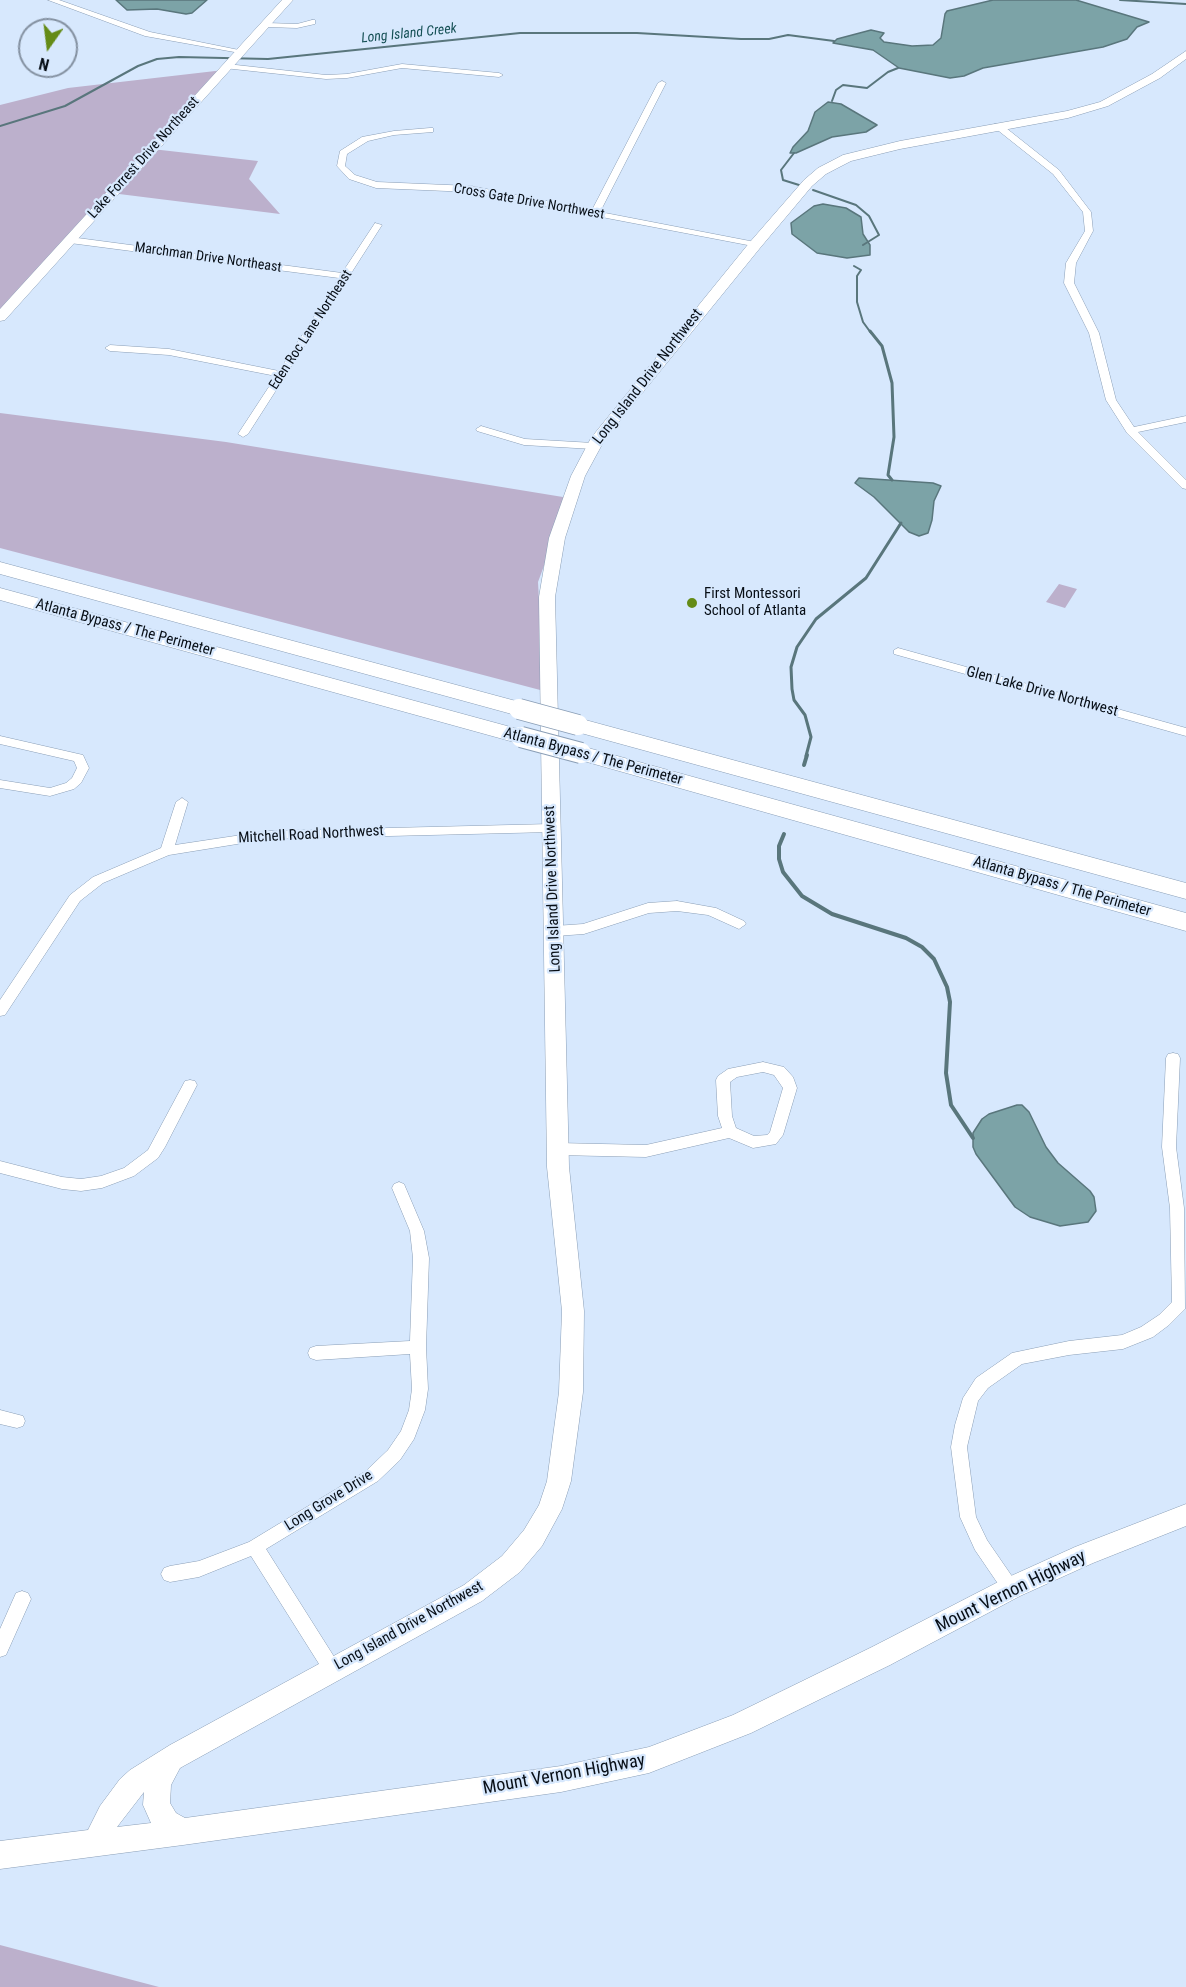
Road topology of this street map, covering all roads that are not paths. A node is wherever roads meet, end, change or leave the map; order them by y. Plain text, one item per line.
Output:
1 (52, 0) edge
2 (288, 0) edge
3 (312, 22) dead end
4 (267, 25) junction
5 (1186, 54) edge
6 (234, 58) junction
7 (499, 75) dead end
8 (662, 83) dead end
9 (998, 126) junction
10 (430, 130) dead end
11 (595, 213) junction
12 (378, 225) dead end
13 (70, 240) junction
14 (755, 245) junction
15 (345, 276) junction
16 (0, 317) edge
17 (111, 348) dead end
18 (282, 374) junction
19 (1186, 419) edge
20 (481, 429) dead end
21 (1131, 431) junction
22 (243, 434) dead end
23 (593, 446) junction
24 (1186, 486) edge
25 (0, 553) edge
26 (0, 568) edge
27 (71, 588) junction
28 (0, 594) edge
29 (0, 607) edge
30 (898, 652) dead end
31 (385, 700) junction
32 (1186, 732) edge
33 (0, 740) edge
34 (0, 784) edge
35 (182, 802) dead end
36 (551, 828) junction
37 (167, 850) junction
38 (1186, 891) edge
39 (1186, 922) edge
40 (739, 924) dead end
41 (555, 931) junction
42 (0, 1011) edge
43 (1173, 1058) dead end
44 (190, 1085) dead end
45 (730, 1132) junction
46 (557, 1149) junction
47 (0, 1167) edge
48 (399, 1188) dead end
49 (418, 1347) junction
50 (316, 1353) dead end
51 (0, 1417) edge
52 (17, 1421) dead end
53 (1186, 1515) edge
54 (255, 1547) junction
55 (170, 1574) dead end
56 (1011, 1588) junction
57 (22, 1599) dead end
58 (0, 1649) edge
59 (332, 1669) junction
60 (173, 1757) junction
61 (183, 1832) junction
62 (97, 1842) junction
63 (0, 1855) edge

1 - 6 street
2 - 4 street, Lake Forrest Drive Northeast
3 - 4 street
4 - 6 street, Lake Forrest Drive Northeast
5 - 9 street, Long Island Drive Northwest
6 - 7 street
6 - 13 street, Lake Forrest Drive Northeast
8 - 11 street
9 - 14 street, Long Island Drive Northwest
9 - 21 street
10 - 11 street, Cross Gate Drive Northwest
11 - 14 street, Cross Gate Drive Northwest
12 - 15 street, Eden Roc Lane Northeast
13 - 15 street, Marchman Drive Northeast
13 - 16 street, Lake Forrest Drive Northeast
14 - 23 street, Long Island Drive Northwest
15 - 18 street, Eden Roc Lane Northeast
17 - 18 street
18 - 22 street, Eden Roc Lane Northeast
19 - 21 street
20 - 23 street
21 - 24 street
23 - 36 street, Long Island Drive Northwest
25 - 27 highway
26 - 27 highway, Atlanta Bypass / The Perimeter
27 - 38 highway, Atlanta Bypass / The Perimeter, bridge
28 - 31 highway, Atlanta Bypass / The Perimeter
29 - 31 highway
30 - 32 street, Glen Lake Drive Northwest
31 - 39 highway, Atlanta Bypass / The Perimeter, bridge
33 - 34 street
35 - 37 street
36 - 37 street, Mitchell Road Northwest
36 - 41 street, Long Island Drive Northwest
37 - 42 street, Mitchell Road Northwest
40 - 41 street
41 - 46 street, Long Island Drive Northwest
43 - 56 street
44 - 47 street
45 - 45 street
45 - 46 street
46 - 59 street, Long Island Drive Northwest
48 - 49 street, Long Grove Drive
49 - 50 street
49 - 54 street, Long Grove Drive
51 - 52 street
53 - 56 street, Mount Vernon Highway
54 - 55 street, Long Grove Drive
54 - 59 street
56 - 61 street, Mount Vernon Highway
57 - 58 street
59 - 60 street, Long Island Drive Northwest
60 - 61 street
60 - 62 street, Long Island Drive Northwest
61 - 62 street, Mount Vernon Highway
62 - 63 street, Mount Vernon Highway

